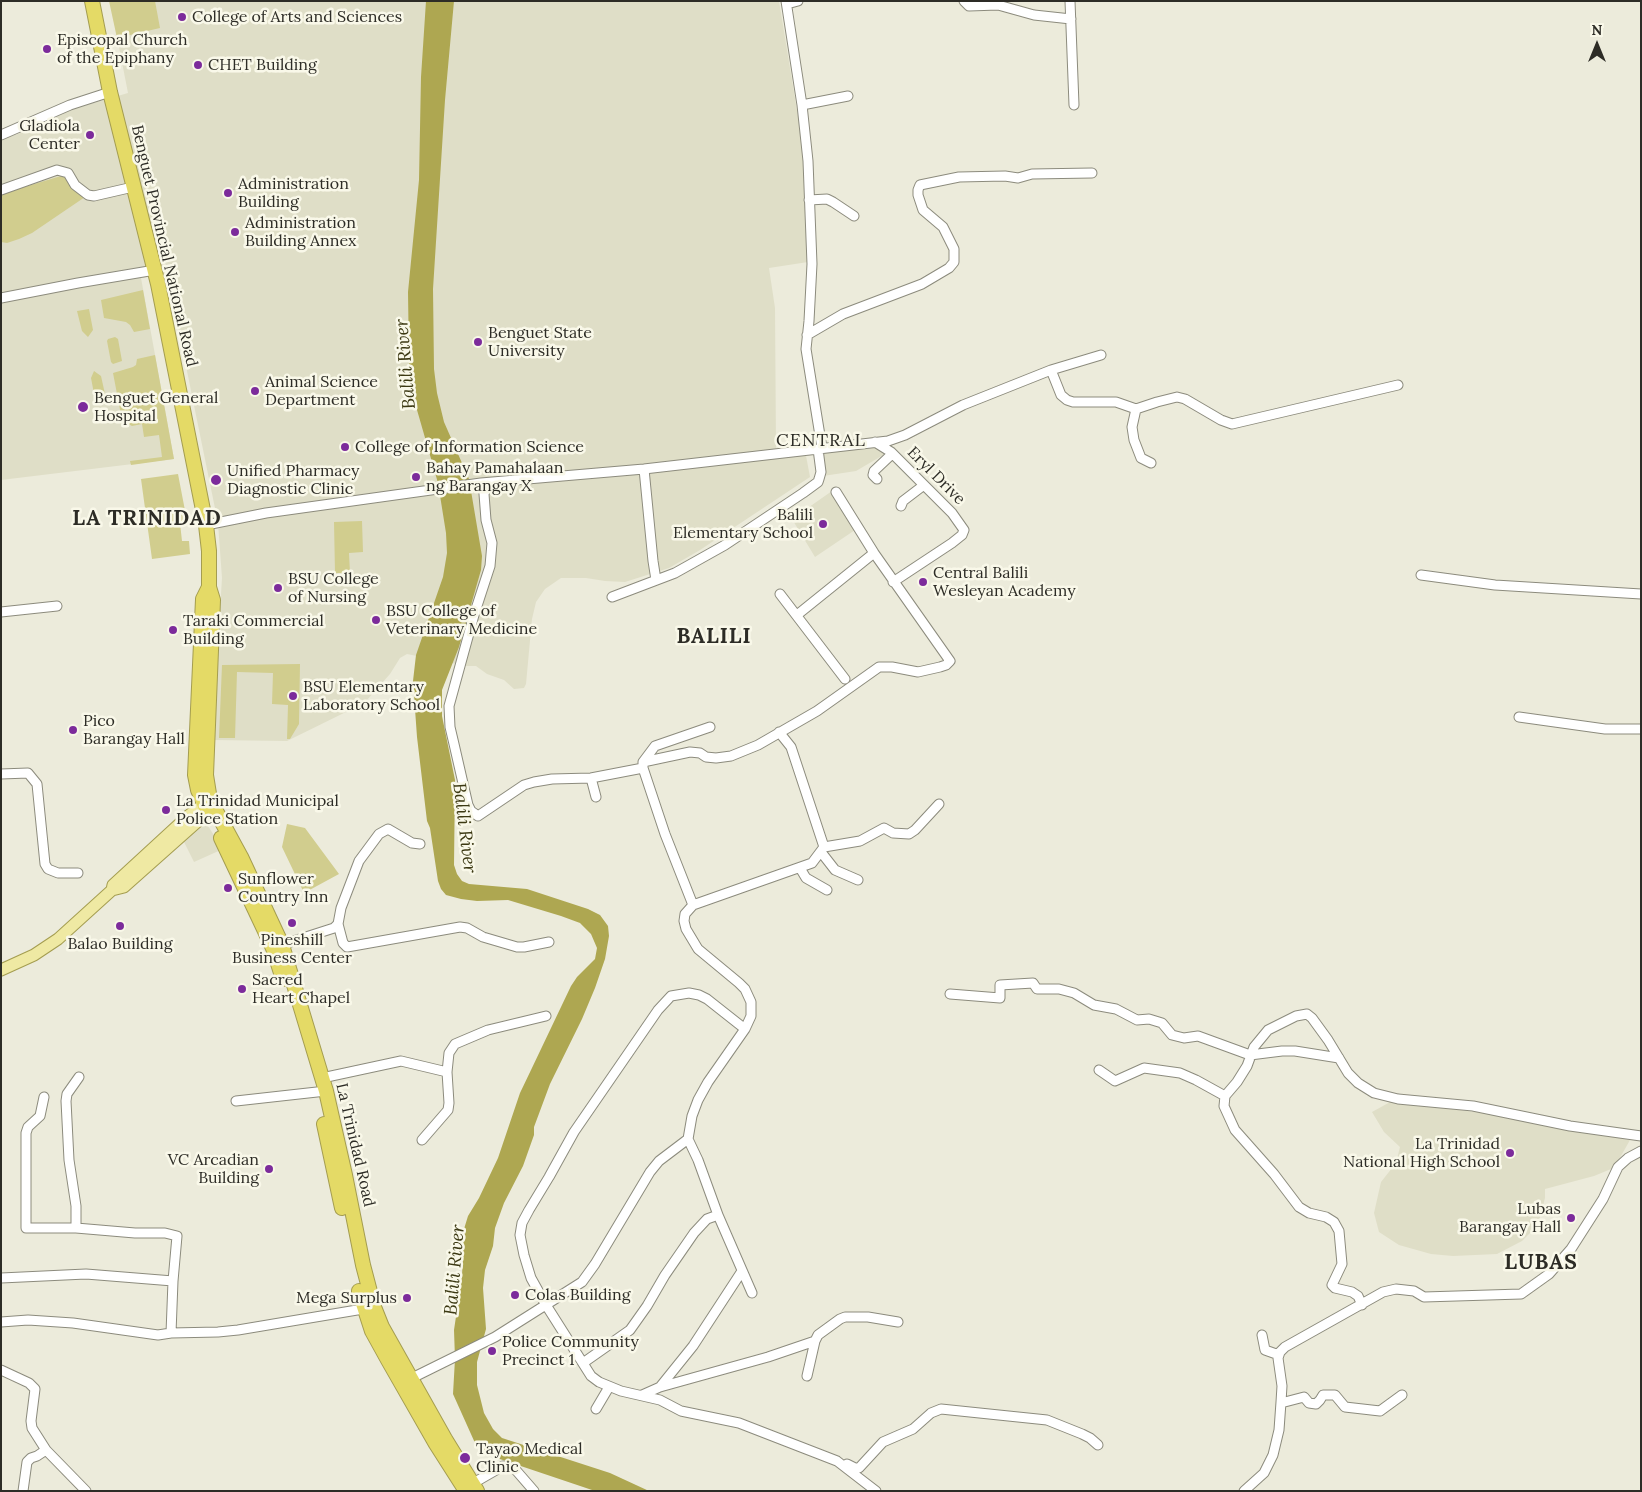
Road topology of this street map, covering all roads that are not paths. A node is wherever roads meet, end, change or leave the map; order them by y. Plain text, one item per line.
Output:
1 (92, 1) edge
2 (798, 1) edge
3 (964, 1) edge
4 (1070, 1) edge
5 (786, 3) edge
6 (1071, 19) junction
7 (110, 92) junction
8 (848, 96) dead end
9 (802, 105) junction
10 (1074, 105) dead end
11 (1, 135) edge
12 (1092, 173) dead end
13 (133, 187) junction
14 (1, 190) edge
15 (809, 200) junction
16 (854, 216) dead end
17 (155, 270) junction
18 (1, 298) edge
19 (807, 335) junction
20 (1101, 356) dead end
21 (1051, 370) junction
22 (1398, 385) dead end
23 (1136, 409) junction
24 (875, 442) junction
25 (820, 448) junction
26 (892, 454) junction
27 (1151, 463) dead end
28 (644, 469) junction
29 (877, 479) dead end
30 (484, 483) junction
31 (924, 485) junction
32 (836, 492) dead end
33 (901, 506) dead end
34 (206, 525) junction
35 (874, 554) junction
36 (1421, 575) dead end
37 (656, 580) junction
38 (893, 582) junction
39 (780, 594) dead end
40 (1641, 594) edge
41 (612, 597) dead end
42 (58, 606) dead end
43 (1, 612) edge
44 (797, 615) junction
45 (846, 679) dead end
46 (1519, 717) dead end
47 (710, 727) dead end
48 (1641, 729) edge
49 (779, 732) junction
50 (643, 765) junction
51 (1, 774) edge
52 (591, 778) junction
53 (596, 797) dead end
54 (939, 804) dead end
55 (209, 806) junction
56 (420, 844) dead end
57 (823, 849) junction
58 (800, 868) junction
59 (78, 872) dead end
60 (858, 880) dead end
61 (827, 890) dead end
62 (693, 905) junction
63 (338, 924) junction
64 (549, 942) dead end
65 (277, 946) junction
66 (1, 970) edge
67 (950, 994) dead end
68 (546, 1016) dead end
69 (639, 1019) dead end
70 (648, 1025) junction
71 (745, 1029) junction
72 (1250, 1056) junction
73 (1339, 1058) junction
74 (1099, 1070) dead end
75 (447, 1072) junction
76 (79, 1077) dead end
77 (321, 1087) junction
78 (1224, 1096) junction
79 (44, 1097) dead end
80 (236, 1101) dead end
81 (1641, 1136) edge
82 (688, 1139) junction
83 (422, 1140) dead end
84 (1641, 1151) edge
85 (718, 1215) junction
86 (76, 1228) junction
87 (742, 1271) junction
88 (1, 1278) edge
89 (173, 1281) junction
90 (752, 1293) dead end
91 (546, 1305) junction
92 (1362, 1305) junction
93 (369, 1308) junction
94 (1, 1322) edge
95 (898, 1322) dead end
96 (171, 1333) junction
97 (1262, 1335) dead end
98 (815, 1341) junction
99 (1279, 1355) junction
100 (583, 1363) junction
101 (1, 1370) edge
102 (807, 1376) dead end
103 (406, 1381) junction
104 (609, 1387) junction
105 (660, 1387) junction
106 (1402, 1395) dead end
107 (642, 1396) junction
108 (1281, 1404) junction
109 (596, 1409) dead end
110 (1098, 1446) dead end
111 (46, 1450) junction
112 (842, 1464) junction
113 (470, 1488) edge
114 (873, 1490) edge
115 (1248, 1490) edge
116 (23, 1491) edge
117 (86, 1491) edge
118 (534, 1491) edge

1 - 7 highway, Benguet Provincial National Road
2 - 5 street
3 - 6 street
4 - 6 street
5 - 9 street
6 - 10 street
7 - 11 street
7 - 13 highway, Benguet Provincial National Road
8 - 9 street
9 - 15 street
12 - 19 street
13 - 14 street
13 - 17 highway, Benguet Provincial National Road
15 - 16 street
15 - 19 street
17 - 18 street
17 - 34 highway, Benguet Provincial National Road
19 - 25 street
20 - 21 street
21 - 23 street
21 - 24 street
22 - 23 street
23 - 27 street
24 - 25 street
24 - 26 street, Eryl Drive
25 - 28 street
25 - 37 street
26 - 29 street
26 - 31 street, Eryl Drive
28 - 30 street
28 - 37 street
30 - 34 street
30 - 52 street
31 - 33 street
31 - 38 street, Eryl Drive
32 - 35 street
34 - 55 highway, Benguet Provincial National Road
35 - 38 street
35 - 44 street
36 - 40 street
37 - 41 street
38 - 49 street
39 - 44 street
42 - 43 street
44 - 45 street
46 - 48 street
47 - 50 street
49 - 50 street
49 - 57 street
50 - 52 street
50 - 62 street
51 - 59 street
52 - 53 street
54 - 57 street
55 - 65 highway, La Trinidad Road
55 - 66 main road
56 - 63 street
57 - 58 street
57 - 60 street
58 - 61 street
58 - 62 street
62 - 71 street
63 - 64 street
63 - 65 street
65 - 77 highway, La Trinidad Road
67 - 72 street
68 - 75 street
69 - 70 street
70 - 71 street
70 - 91 street
71 - 82 street
72 - 73 street
72 - 73 street
72 - 78 street
73 - 81 street
74 - 78 street
75 - 77 street
75 - 83 street
76 - 86 street
77 - 80 street
77 - 93 highway, La Trinidad Road
78 - 92 street
79 - 86 street
82 - 85 street
82 - 91 street
84 - 92 street
85 - 87 street
85 - 100 street
86 - 89 street
87 - 90 street
87 - 105 street
88 - 89 street
89 - 96 street
91 - 100 street
91 - 103 street
92 - 99 street
93 - 96 street
93 - 103 highway, La Trinidad Road
94 - 96 street
95 - 98 street
97 - 99 street
98 - 102 street
98 - 105 street
99 - 108 street
100 - 104 street
101 - 111 street
103 - 113 highway, La Trinidad Road
104 - 107 street
104 - 109 street
105 - 107 street
106 - 108 street
107 - 112 street
108 - 115 street
110 - 112 street
111 - 116 street
111 - 117 street
112 - 114 street
113 - 118 street

